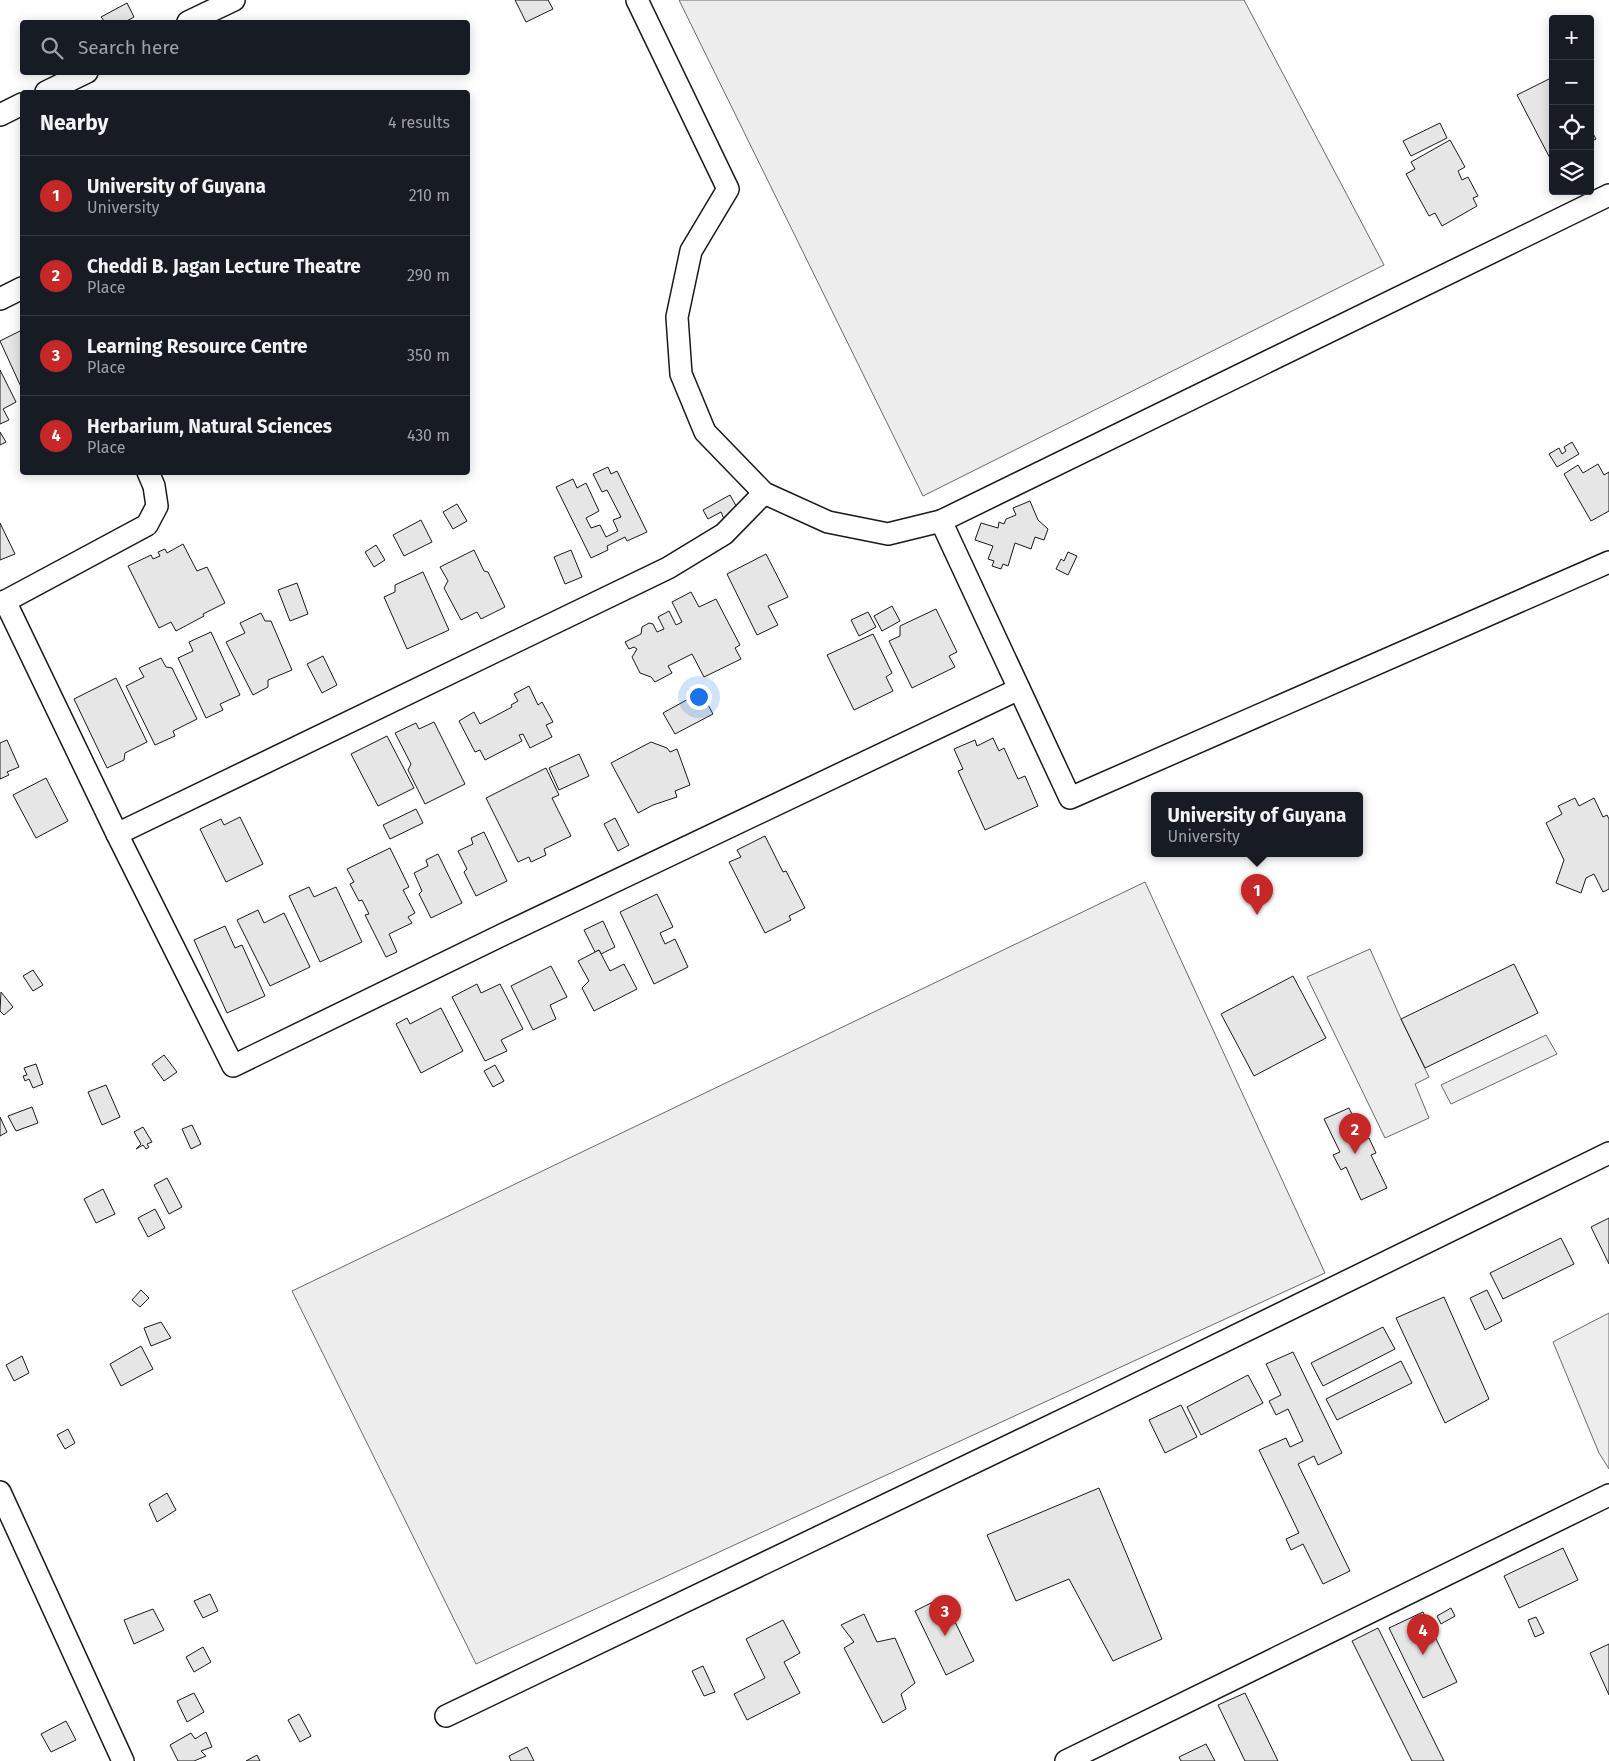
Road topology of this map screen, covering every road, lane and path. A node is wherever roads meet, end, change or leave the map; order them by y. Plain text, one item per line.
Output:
1 (234, 0) edge
2 (637, 0) edge
3 (192, 20) edge
4 (81, 75) edge
5 (50, 90) edge
6 (20, 105) edge
7 (0, 115) edge
8 (1609, 195) edge
9 (20, 289) edge
10 (0, 299) edge
11 (149, 475) edge
12 (764, 493) junction
13 (941, 521) junction
14 (1609, 562) edge
15 (3, 602) edge
16 (1020, 689) junction
17 (117, 834) junction
18 (1609, 1153) edge
19 (0, 1492) edge
20 (1609, 1495) edge
21 (446, 1716) dead end
22 (123, 1761) edge
23 (1066, 1761) edge

1 - 3 street
2 - 12 street
4 - 5 street
6 - 7 street
8 - 13 street
9 - 10 street
11 - 15 street
12 - 13 street
12 - 17 street
13 - 16 street
14 - 16 street
15 - 17 street
16 - 17 street
18 - 21 street
19 - 22 street
20 - 23 street

